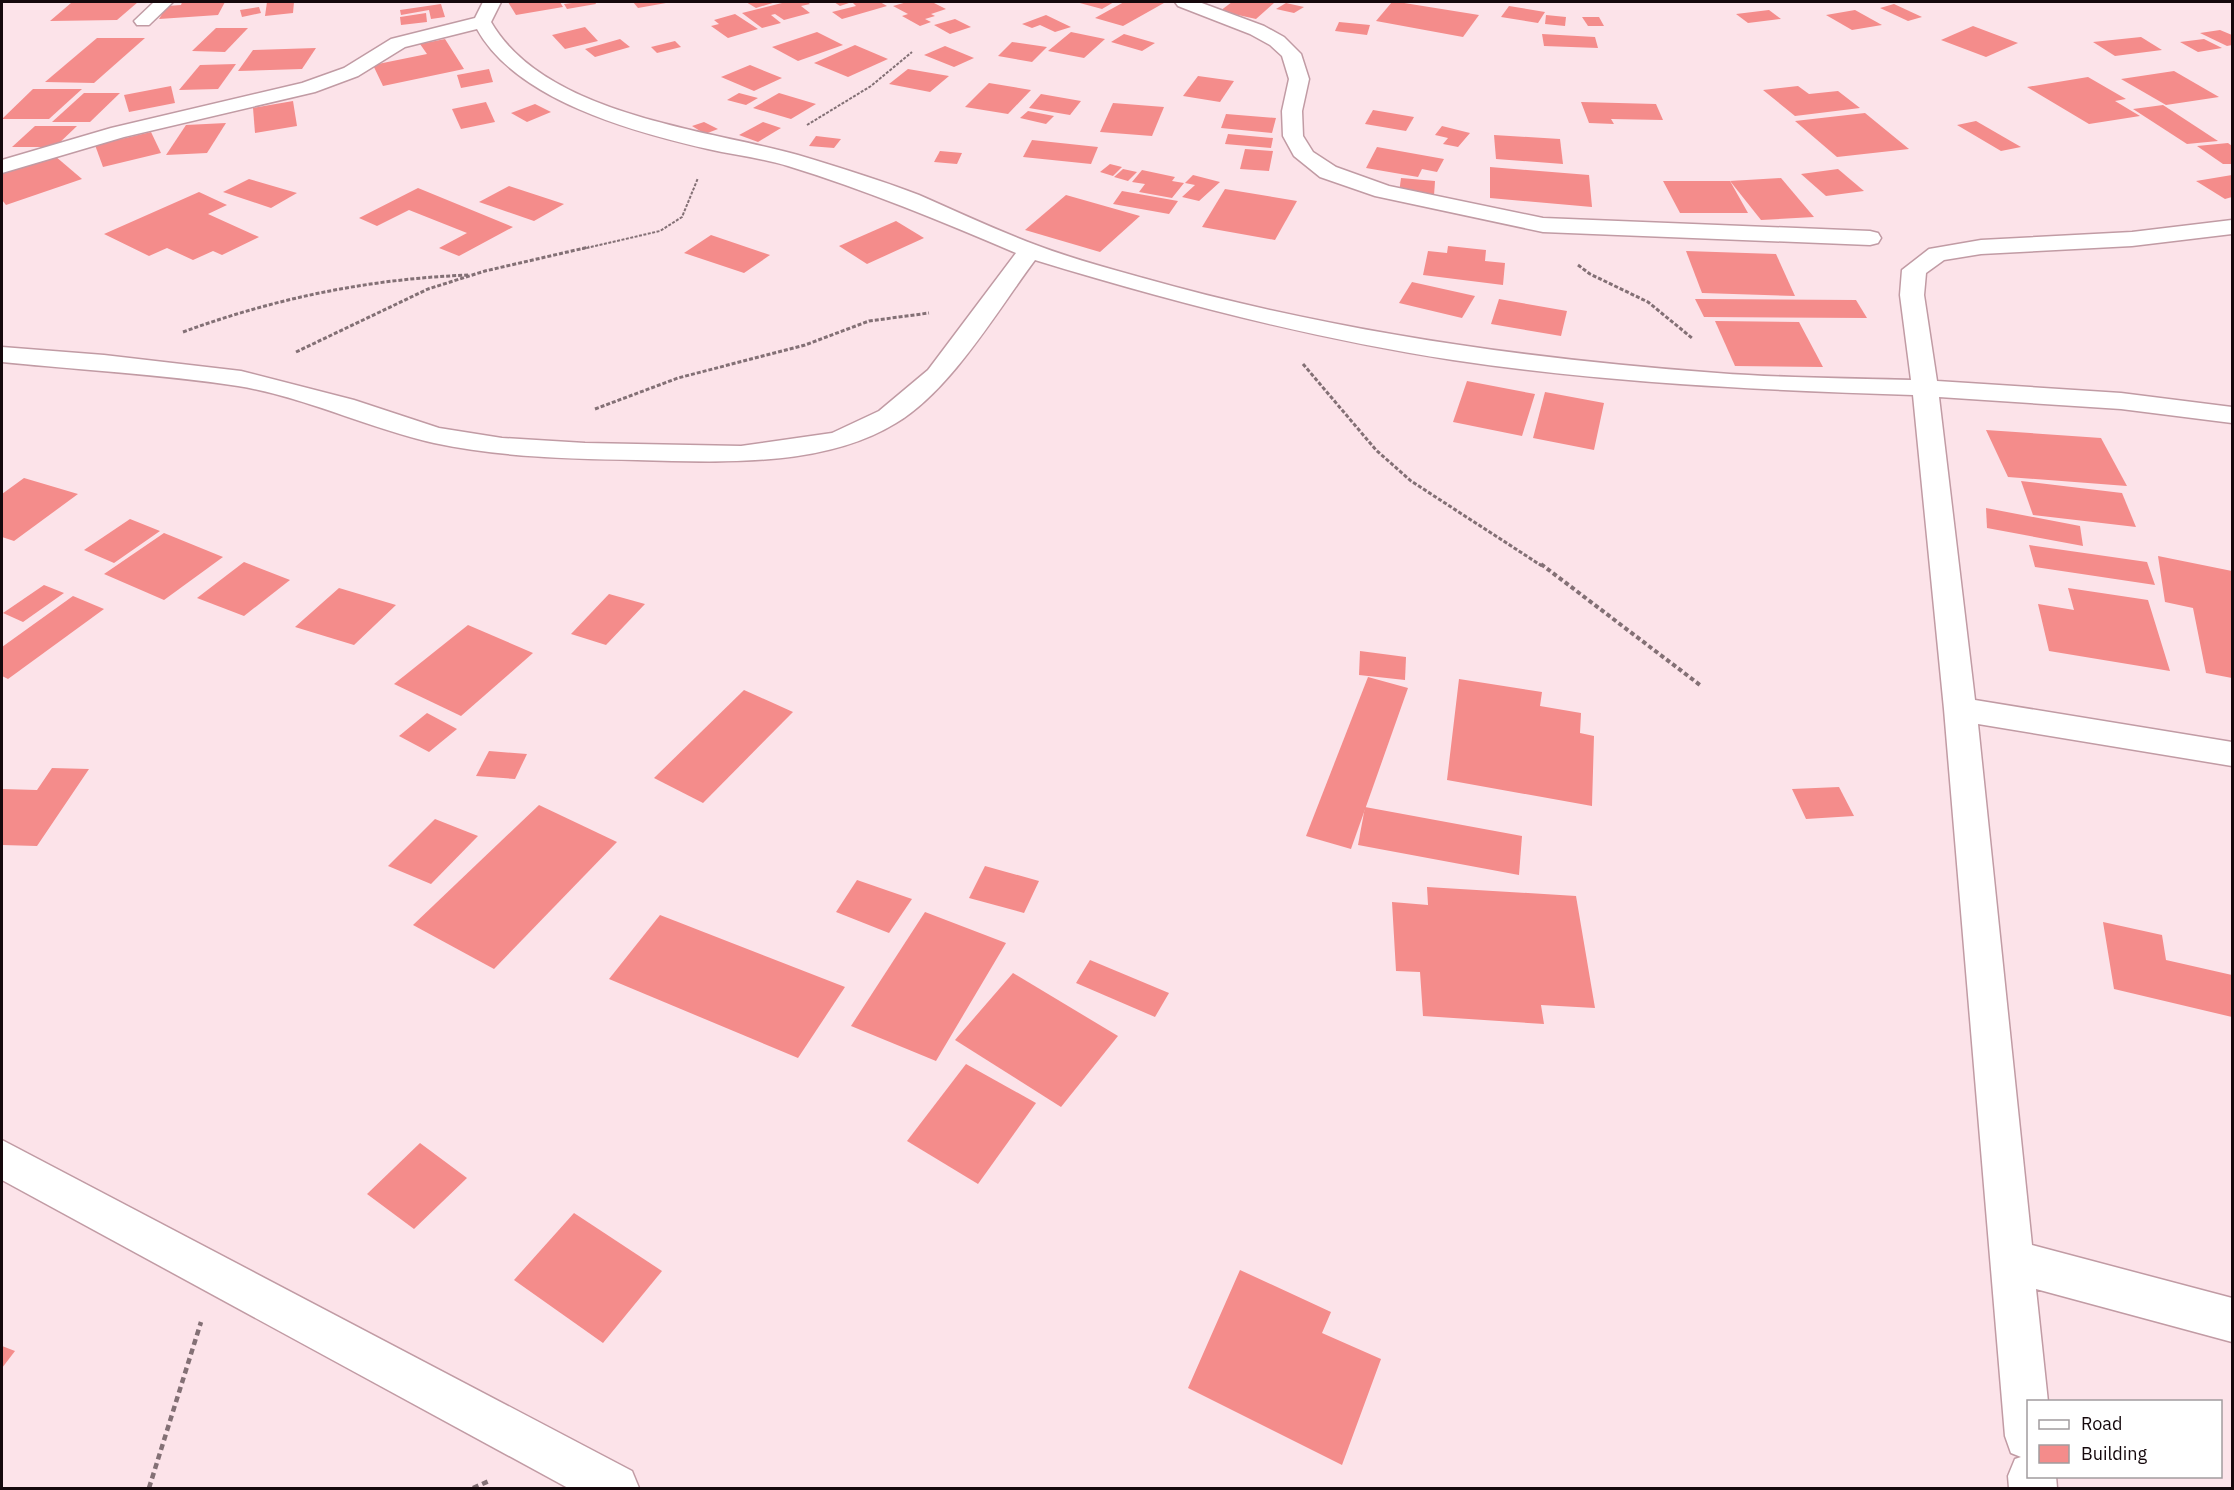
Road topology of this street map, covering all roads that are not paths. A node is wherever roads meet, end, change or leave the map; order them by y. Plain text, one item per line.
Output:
1 (164, 2) edge
2 (1184, 2) edge
3 (487, 12) edge
4 (143, 21) dead end
5 (2, 167) edge
6 (2232, 227) edge
7 (1870, 238) dead end
8 (1030, 251) junction
9 (2, 355) edge
10 (1925, 388) junction
11 (2232, 415) edge
12 (1960, 709) junction
13 (2232, 754) edge
14 (2, 1159) edge
15 (2014, 1262) junction
16 (2232, 1320) edge
17 (2027, 1424) edge
18 (615, 1488) edge

1 - 4 street
2 - 7 street
3 - 5 street
3 - 8 street
6 - 10 street
8 - 9 street
8 - 10 street
10 - 11 street
10 - 12 street
12 - 13 street
12 - 15 street
14 - 18 street
15 - 16 street
15 - 17 street

